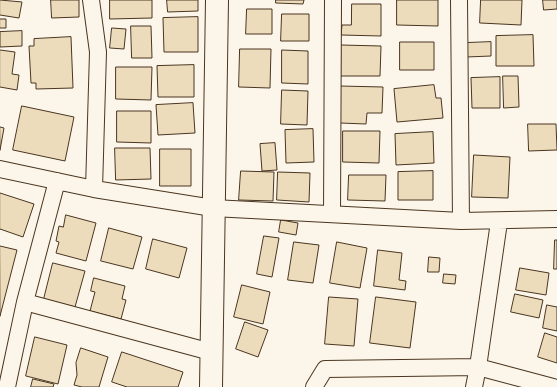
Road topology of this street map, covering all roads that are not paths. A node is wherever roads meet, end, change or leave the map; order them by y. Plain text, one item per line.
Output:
1 (90, 0) edge
2 (217, 0) edge
3 (228, 0) edge
4 (333, 0) edge
5 (459, 0) edge
6 (0, 168) edge
7 (57, 181) junction
8 (94, 189) junction
9 (220, 208) junction
10 (332, 214) junction
11 (557, 219) edge
12 (461, 222) junction
13 (500, 222) junction
14 (25, 302) junction
15 (211, 352) junction
16 (478, 367) junction
17 (7, 387) edge
18 (211, 387) edge
19 (224, 387) edge
20 (314, 387) edge
21 (474, 387) edge
22 (553, 387) edge

1 - 8 street
2 - 9 street
3 - 9 street
4 - 10 street
5 - 12 street
6 - 7 street
7 - 8 street
7 - 14 street
8 - 9 street
9 - 10 street
9 - 15 street
9 - 19 street
10 - 12 street
11 - 13 street
12 - 13 street
13 - 16 street
14 - 15 street
14 - 17 street
15 - 18 street
16 - 20 street
16 - 21 street
16 - 22 street

